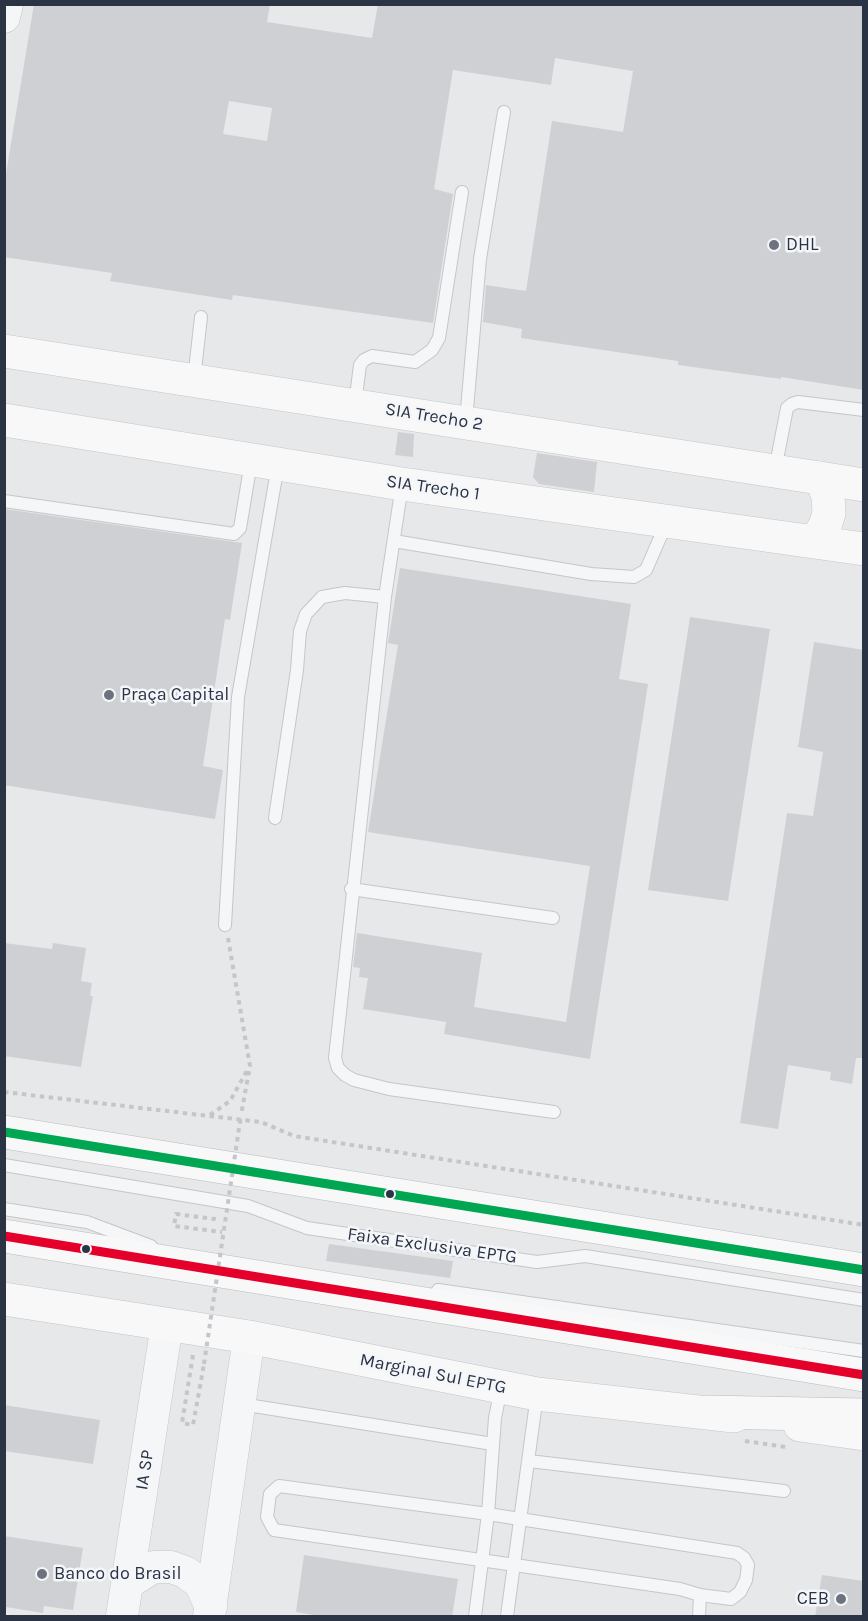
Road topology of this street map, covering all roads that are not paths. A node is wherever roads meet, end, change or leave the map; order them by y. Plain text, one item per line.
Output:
1 (7, 4) edge
2 (4, 17) edge
3 (504, 112) dead end
4 (462, 192) dead end
5 (201, 317) dead end
6 (4, 351) edge
7 (194, 380) junction
8 (354, 405) junction
9 (864, 410) edge
10 (4, 420) edge
11 (466, 422) junction
12 (265, 462) junction
13 (775, 471) junction
14 (821, 478) junction
15 (402, 484) junction
16 (864, 485) edge
17 (4, 501) edge
18 (667, 521) junction
19 (394, 541) junction
20 (815, 542) junction
21 (864, 549) edge
22 (385, 597) junction
23 (275, 818) dead end
24 (351, 889) junction
25 (553, 918) dead end
26 (225, 925) road end
27 (554, 1112) dead end
28 (4, 1132) edge
29 (4, 1165) edge
30 (4, 1209) edge
31 (4, 1236) edge
32 (255, 1263) dead end
33 (864, 1270) edge
34 (430, 1288) dead end
35 (4, 1299) edge
36 (864, 1300) edge
37 (167, 1324) junction
38 (249, 1337) junction
39 (864, 1351) edge
40 (864, 1374) edge
41 (501, 1387) junction
42 (537, 1394) junction
43 (241, 1404) junction
44 (706, 1412) junction
45 (864, 1415) edge
46 (864, 1434) edge
47 (493, 1444) junction
48 (529, 1461) junction
49 (784, 1491) dead end
50 (488, 1514) junction
51 (520, 1520) junction
52 (483, 1558) junction
53 (515, 1564) junction
54 (128, 1584) junction
55 (700, 1594) junction
56 (210, 1612) edge
57 (122, 1617) edge
58 (475, 1617) edge
59 (507, 1617) edge
60 (699, 1617) edge

1 - 2 street
3 - 11 lane
4 - 8 lane
5 - 7 lane
6 - 7 main road, SIA Trecho 2
7 - 8 main road, SIA Trecho 2
8 - 11 main road, SIA Trecho 2
9 - 13 lane
10 - 12 main road, SIA Trecho 1
11 - 13 main road, SIA Trecho 2
12 - 15 main road, SIA Trecho 1
12 - 17 lane
12 - 26 lane
13 - 14 main road, SIA Trecho 2
14 - 16 main road, SIA Trecho 2
14 - 20 main road
15 - 18 main road, SIA Trecho 1
15 - 19 lane
18 - 19 lane
18 - 20 main road, SIA Trecho 1
19 - 22 lane
20 - 21 main road, SIA Trecho 1
22 - 23 lane
22 - 24 lane
24 - 25 lane
24 - 27 lane
28 - 33 main road
29 - 36 lane, Faixa Exclusiva EPTG
30 - 32 lane
31 - 40 main road
34 - 39 lane
35 - 37 main road, Marginal Sul EPTG
37 - 38 main road, Marginal Sul EPTG
37 - 54 street, IA SP
38 - 41 main road, Marginal Sul EPTG
38 - 43 street
41 - 42 main road, Marginal Sul EPTG
41 - 47 lane
42 - 44 main road, Marginal Sul EPTG
42 - 48 lane
43 - 47 lane
43 - 56 street
44 - 45 main road
44 - 46 main road, Marginal Sul EPTG
47 - 50 lane
48 - 49 lane
48 - 51 lane
50 - 51 lane
50 - 52 lane
50 - 52 lane
51 - 53 lane
51 - 55 lane
52 - 53 lane
52 - 58 lane
53 - 55 lane
53 - 59 lane
54 - 56 street
54 - 57 street, IA SP
55 - 60 lane

